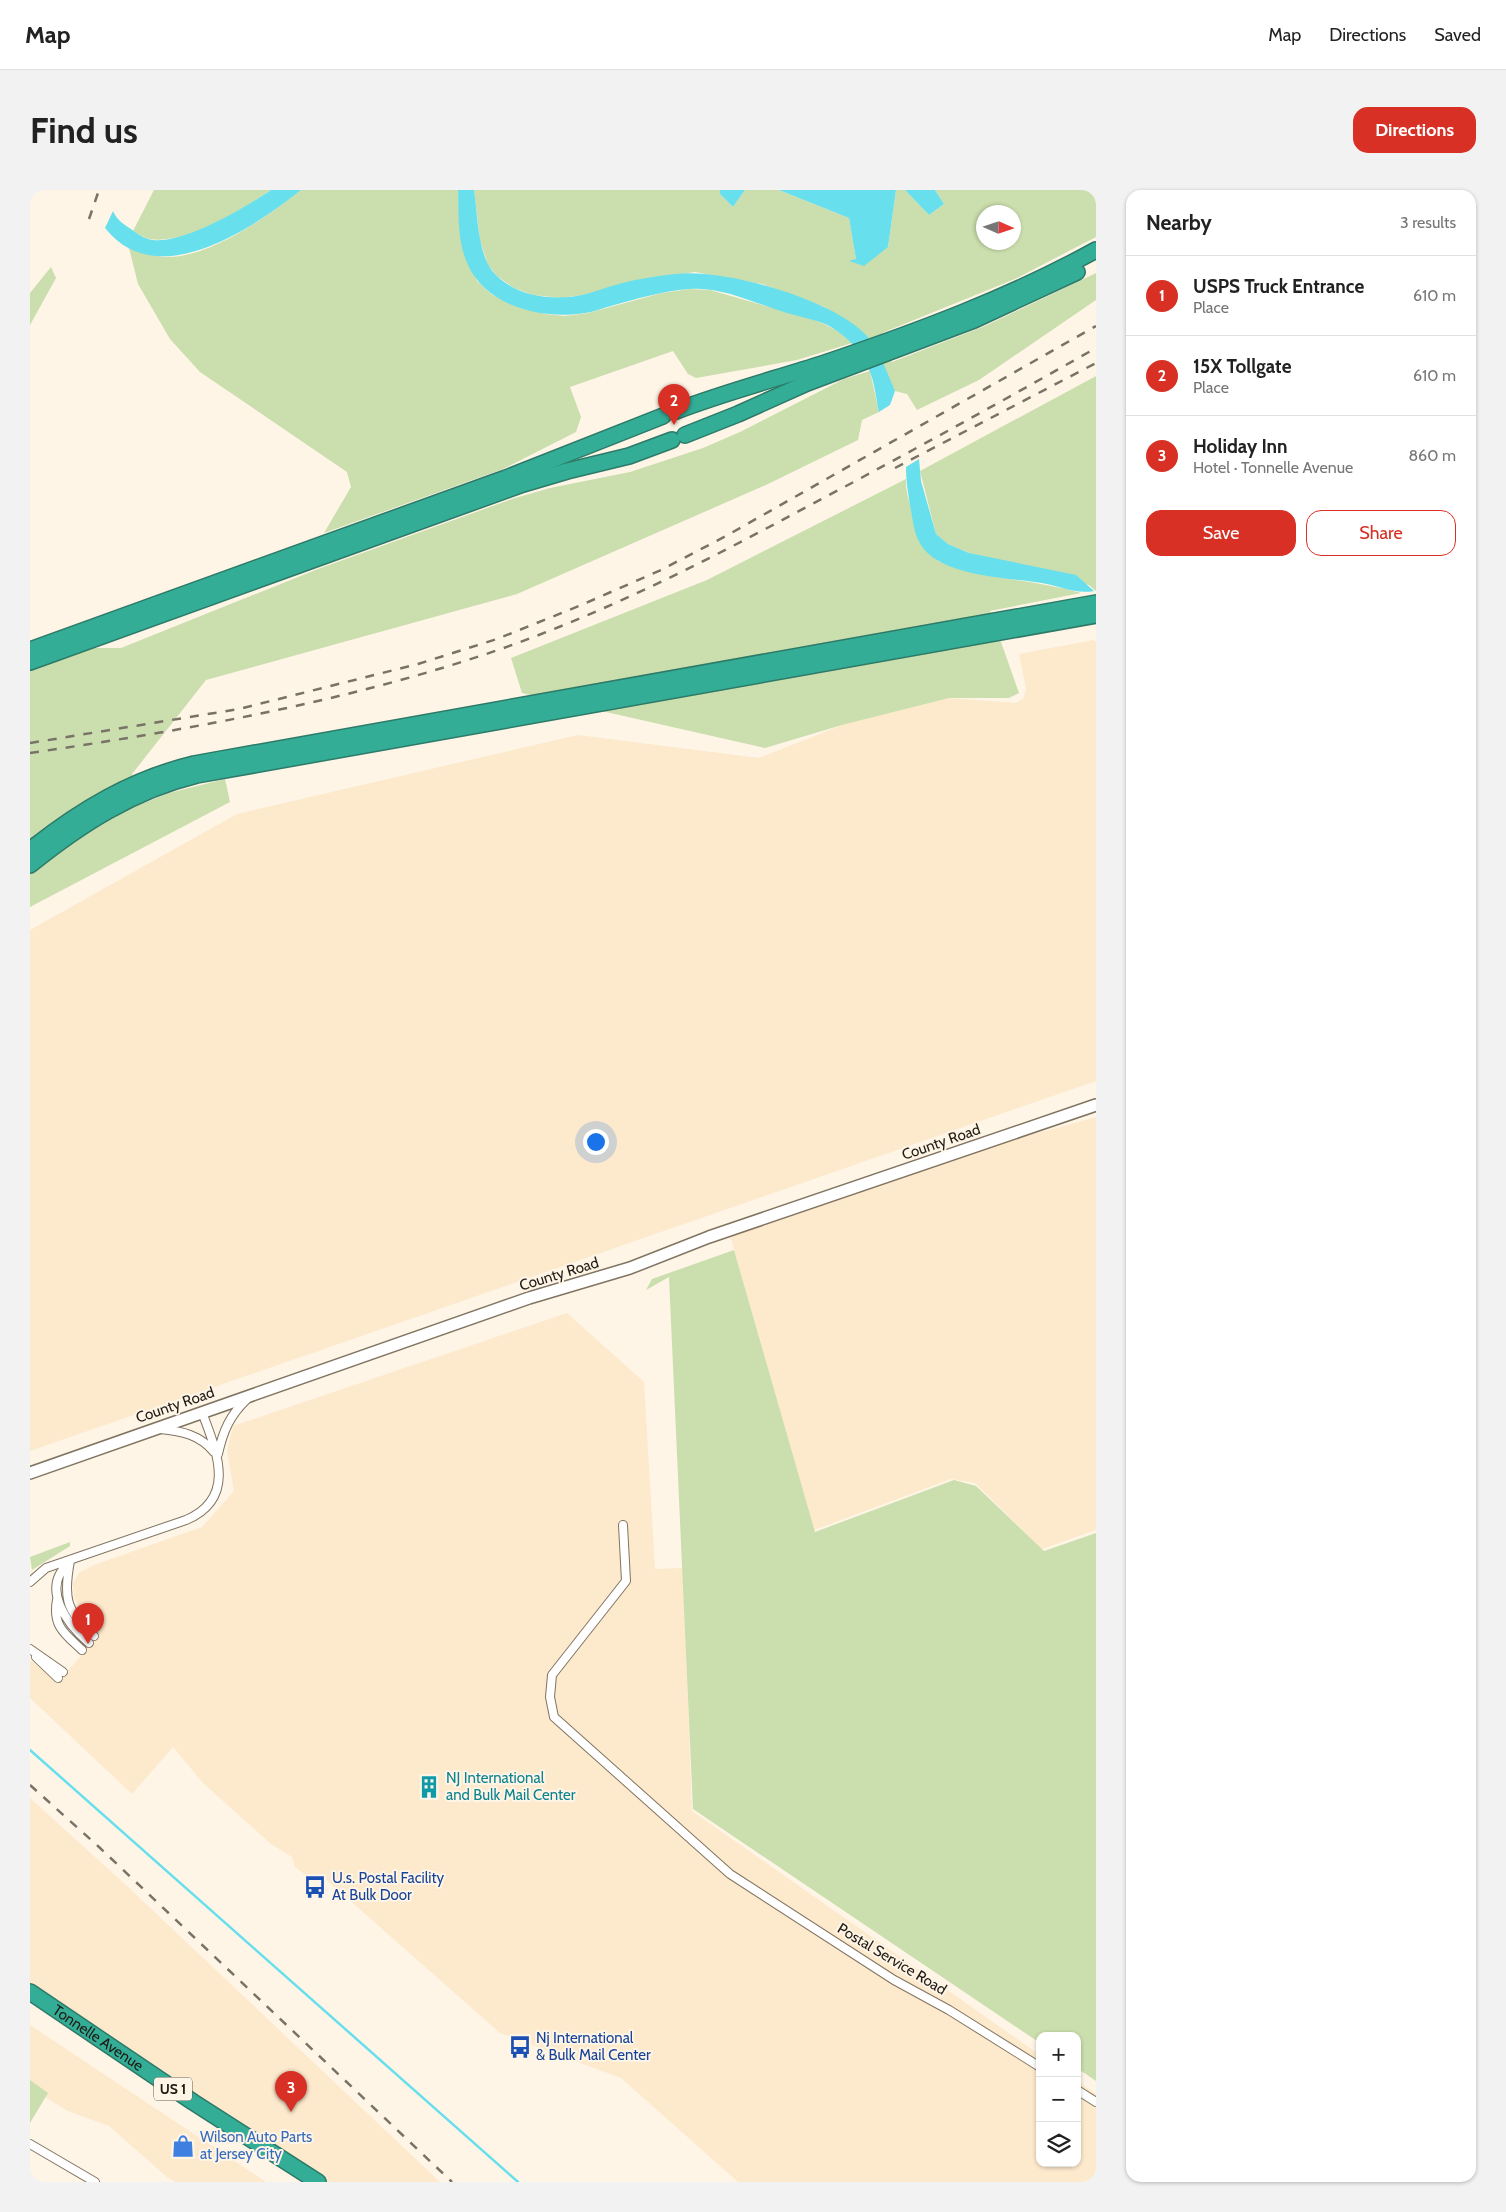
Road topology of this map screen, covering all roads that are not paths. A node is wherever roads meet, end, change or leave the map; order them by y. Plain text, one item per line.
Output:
1 (1096, 246) edge
2 (1096, 250) edge
3 (1096, 262) edge
4 (1042, 277) junction
5 (894, 345) junction
6 (846, 362) junction
7 (325, 549) junction
8 (1096, 603) edge
9 (1096, 615) edge
10 (30, 650) edge
11 (30, 662) edge
12 (149, 784) junction
13 (30, 850) edge
14 (30, 865) edge
15 (1096, 1104) edge
16 (252, 1395) junction
17 (202, 1412) junction
18 (152, 1429) junction
19 (217, 1456) junction
20 (30, 1473) edge
21 (623, 1525) dead end
22 (70, 1561) junction
23 (30, 1582) edge
24 (57, 1598) junction
25 (94, 1636) dead end
26 (88, 1643) dead end
27 (30, 1649) edge
28 (82, 1650) dead end
29 (60, 1675) dead end
30 (30, 1992) edge
31 (30, 2004) edge
32 (1036, 2064) edge
33 (1081, 2093) edge
34 (1096, 2102) edge
35 (30, 2144) edge
36 (95, 2182) edge
37 (306, 2182) edge
38 (318, 2182) edge

1 - 4 highway
2 - 4 highway
3 - 5 highway
4 - 5 highway
5 - 6 highway
6 - 7 highway
6 - 7 highway
7 - 10 highway
7 - 11 highway
8 - 12 highway
9 - 12 highway
12 - 13 highway
12 - 14 highway
15 - 16 main road, County Road
16 - 17 main road, County Road
16 - 19 street
17 - 18 main road, County Road
17 - 19 street
18 - 19 street
18 - 20 main road, County Road
19 - 22 street
21 - 32 street, Postal Service Road
22 - 23 street
22 - 24 street
22 - 25 street
24 - 26 street
24 - 28 street
27 - 29 street
30 - 38 highway, Tonnelle Avenue / US 1
31 - 37 highway, Tonnelle Avenue / US 1
33 - 34 street
35 - 36 street

